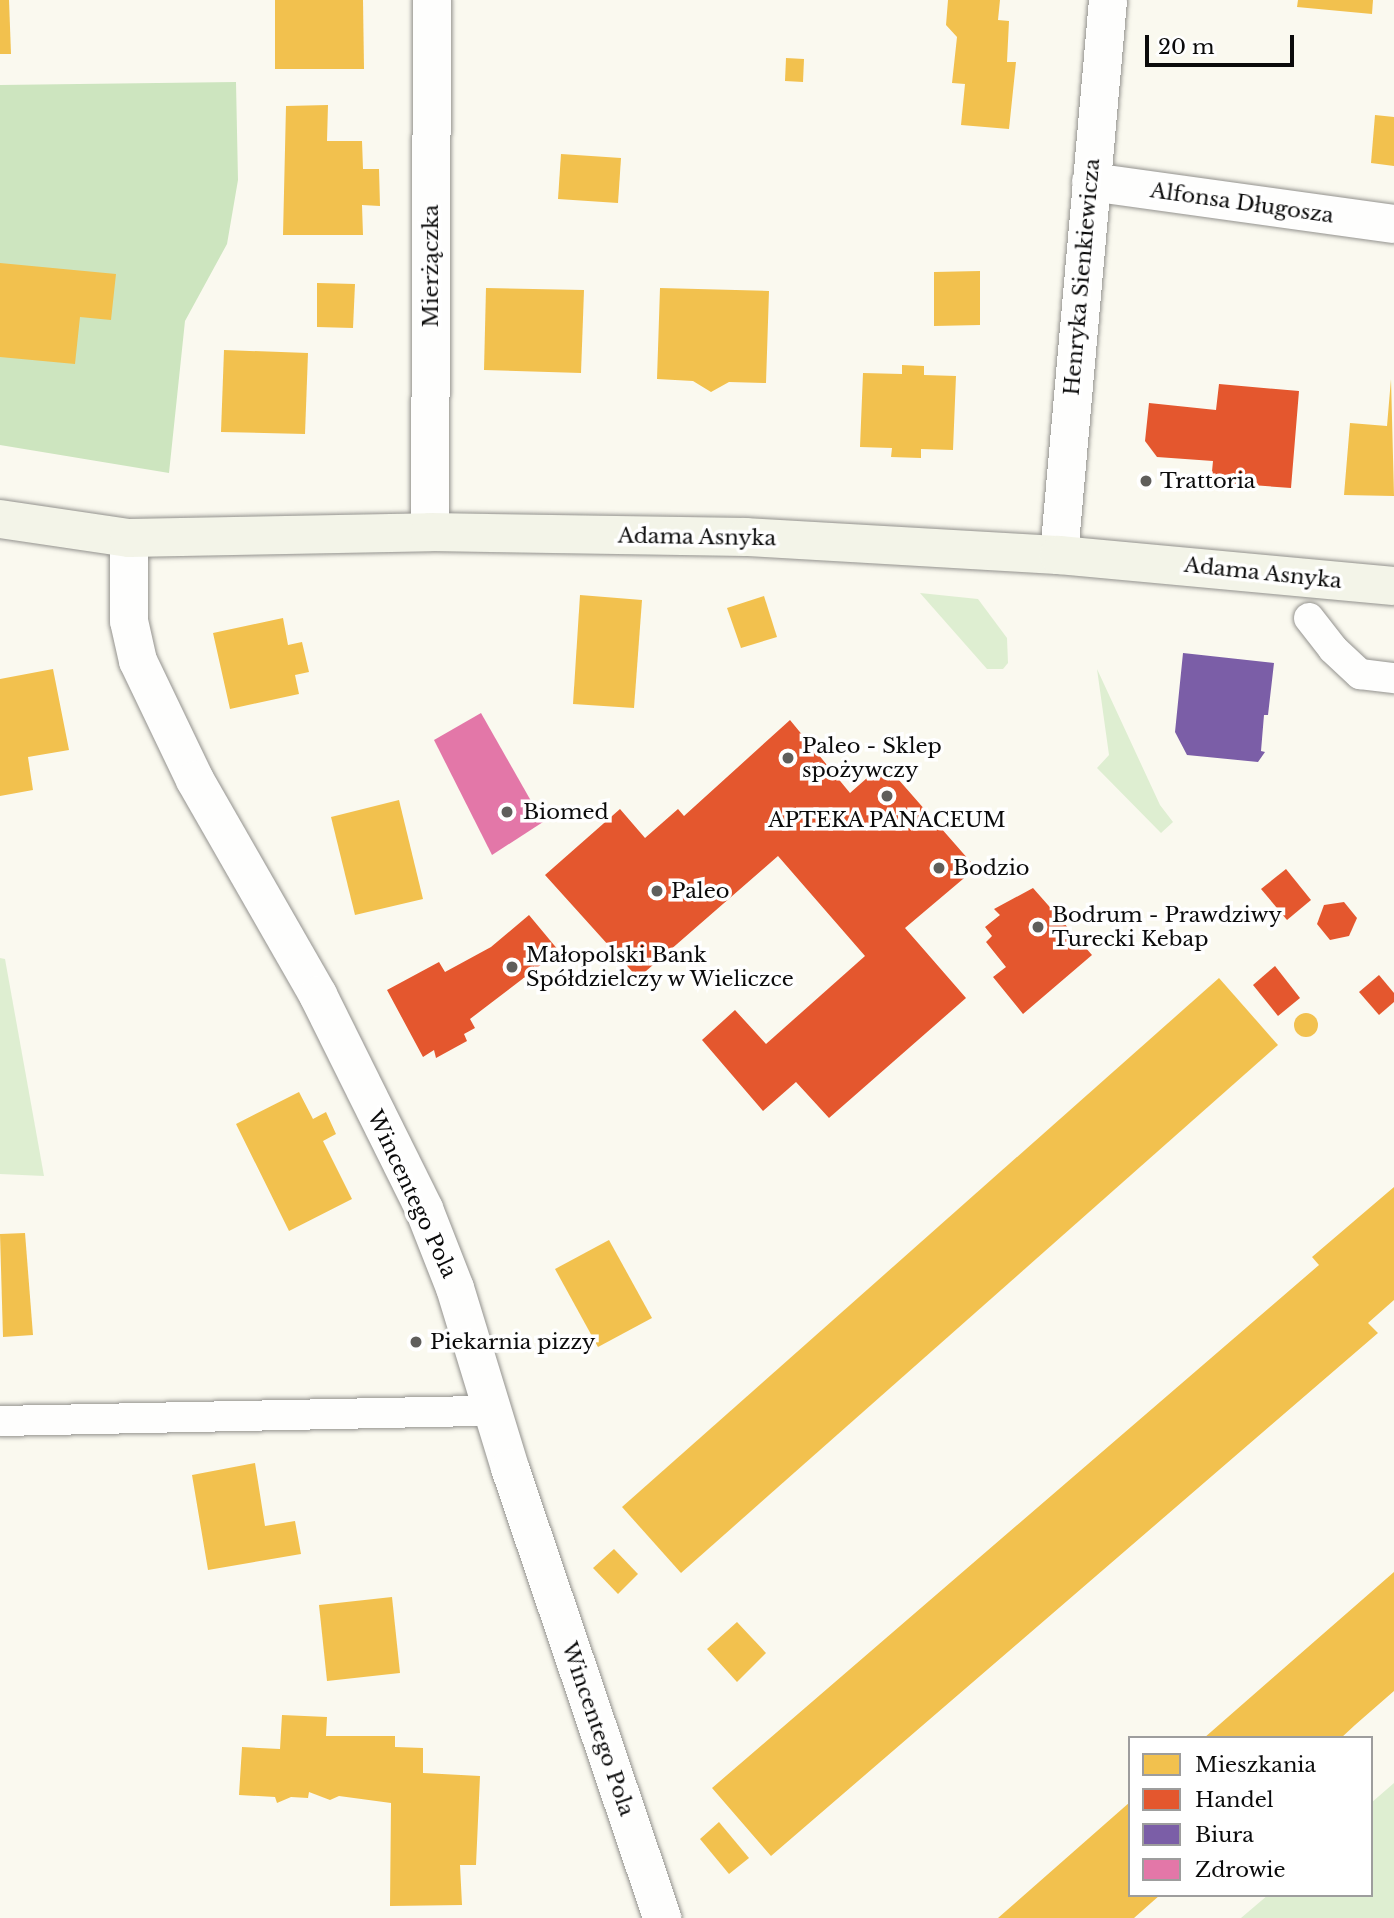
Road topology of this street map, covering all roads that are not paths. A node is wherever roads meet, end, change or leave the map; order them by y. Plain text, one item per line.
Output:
1 (432, 0) edge
2 (1108, 0) edge
3 (1090, 182) junction
4 (1394, 224) edge
5 (0, 519) edge
6 (430, 532) junction
7 (129, 538) junction
8 (1059, 555) junction
9 (1394, 586) edge
10 (1309, 618) dead end
11 (1394, 678) edge
12 (495, 1411) junction
13 (0, 1421) edge
14 (662, 1918) edge

1 - 6 street, Mierżączka
2 - 3 street, Henryka Sienkiewicza
3 - 4 street, Alfonsa Długosza
3 - 8 street, Henryka Sienkiewicza
5 - 7 main road, Adama Asnyka
6 - 7 main road, Adama Asnyka
6 - 8 main road, Adama Asnyka
7 - 12 street, Wincentego Pola
8 - 9 main road, Adama Asnyka
10 - 11 lane
12 - 13 lane
12 - 14 street, Wincentego Pola

